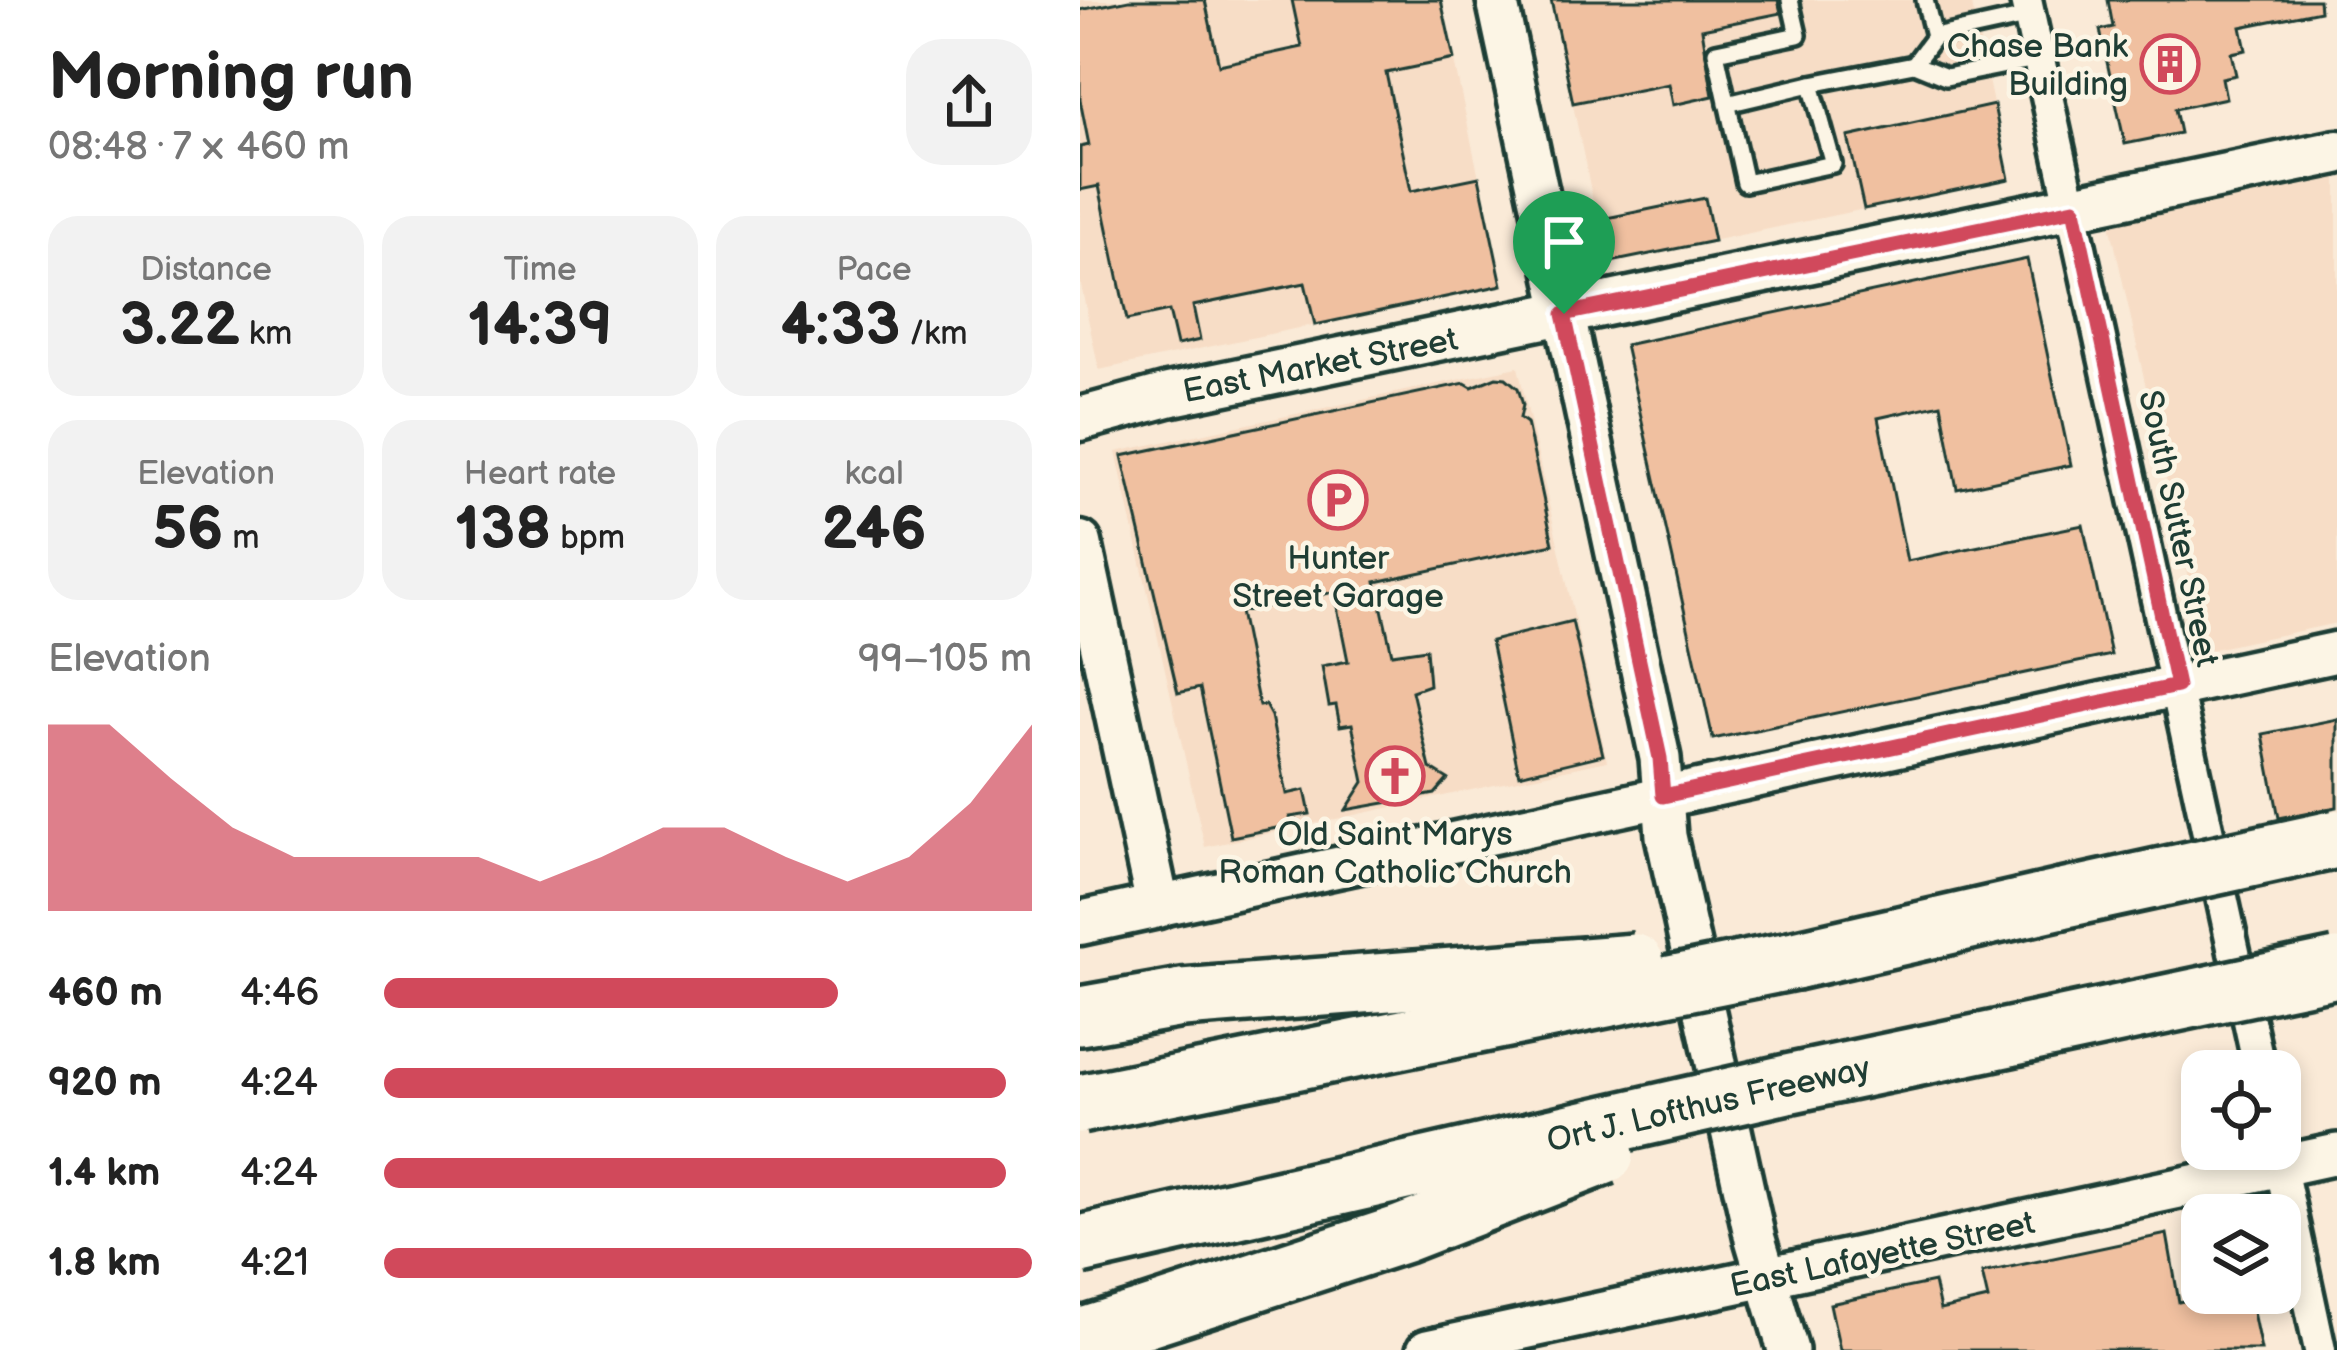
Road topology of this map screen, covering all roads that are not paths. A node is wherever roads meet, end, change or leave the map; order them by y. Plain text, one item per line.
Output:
1 (1497, 0) edge
2 (1790, 0) edge
3 (1925, 0) edge
4 (2028, 8) edge
5 (1934, 37) junction
6 (2041, 58) junction
7 (1914, 64) junction
8 (1811, 84) junction
9 (1727, 104) junction
10 (2337, 152) edge
11 (2074, 209) junction
12 (1564, 314) junction
13 (1080, 419) edge
14 (1080, 543) edge
15 (1084, 586) edge
16 (2337, 652) edge
17 (2177, 686) junction
18 (1663, 796) junction
19 (2337, 839) edge
20 (1158, 906) junction
21 (1080, 923) edge
22 (1795, 960) junction
23 (2337, 968) edge
24 (1080, 1016) edge
25 (2255, 1050) edge
26 (1787, 1084) junction
27 (1080, 1103) edge
28 (2337, 1154) edge
29 (2301, 1156) edge
30 (2227, 1170) edge
31 (2282, 1170) edge
32 (1080, 1245) edge
33 (1768, 1277) junction
34 (1080, 1338) edge
35 (1427, 1350) edge
36 (1788, 1350) edge
37 (2320, 1350) edge

1 - 12 street
2 - 9 lane
3 - 5 lane
4 - 5 lane
4 - 6 street, South Sutter Street
5 - 7 lane
6 - 7 lane
6 - 11 street, South Sutter Street
7 - 8 lane
8 - 9 lane
8 - 9 lane
10 - 11 main road, East Market Street
11 - 12 main road, East Market Street
11 - 17 street, South Sutter Street
12 - 13 main road, East Market Street
12 - 18 street
14 - 15 main road
15 - 20 main road
16 - 17 street
17 - 18 street
17 - 25 street, South Sutter Street
18 - 20 street
18 - 33 street
19 - 22 highway, bridge
20 - 21 main road
22 - 24 highway, bridge
22 - 27 highway, bridge
23 - 26 highway, Ort J. Lofthus Freeway, bridge
26 - 32 highway, Ort J. Lofthus Freeway, bridge
26 - 34 highway, bridge
28 - 29 street, East Lafayette Street
30 - 33 street, East Lafayette Street
31 - 37 street
33 - 35 street, East Lafayette Street
33 - 36 street

